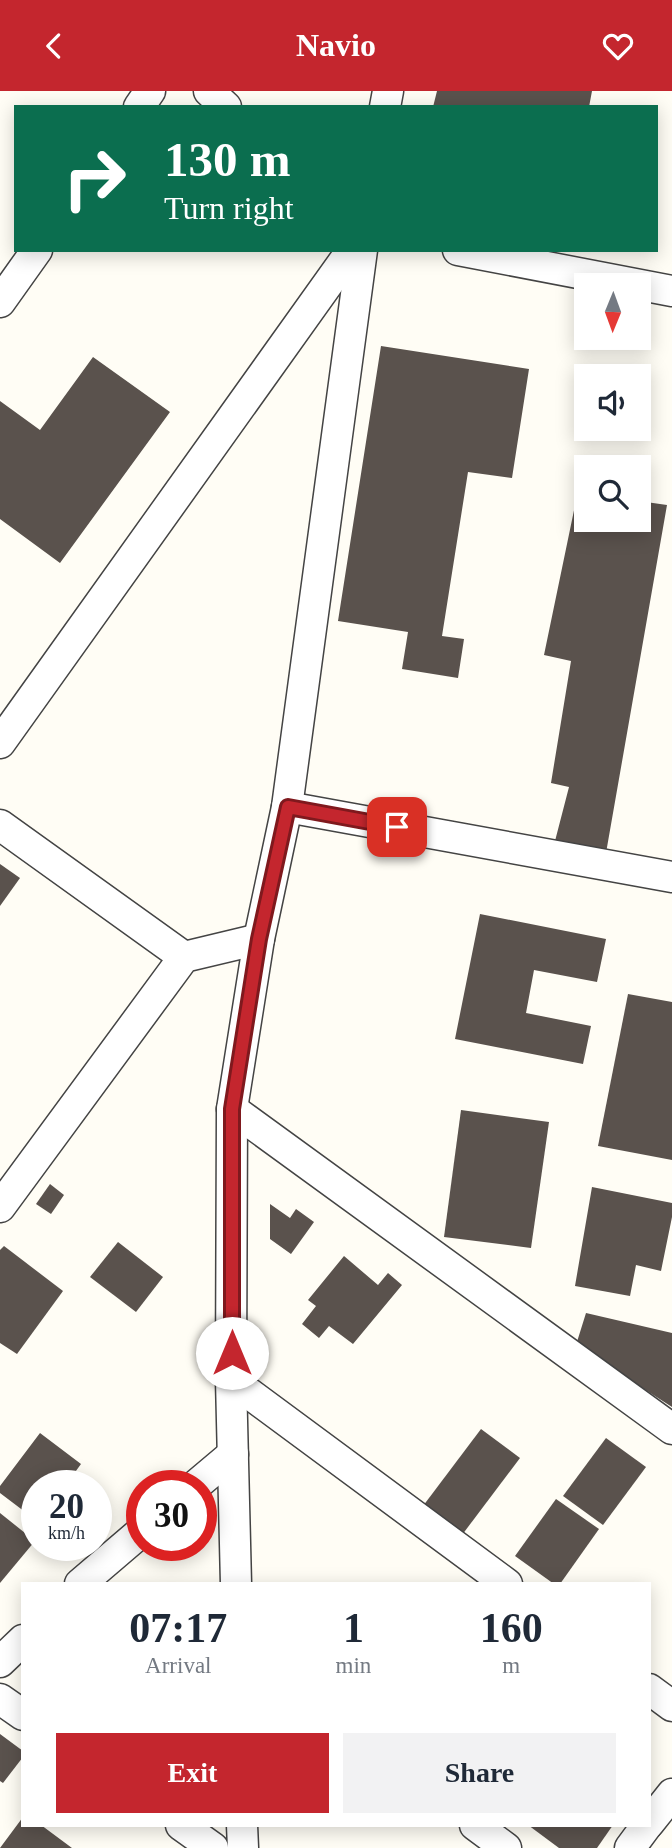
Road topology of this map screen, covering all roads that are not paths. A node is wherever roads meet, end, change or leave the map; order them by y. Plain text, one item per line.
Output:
1 (209, 91) edge
2 (224, 105) edge
3 (36, 252) edge
4 (351, 252) edge
5 (362, 252) edge
6 (468, 252) edge
7 (672, 291) edge
8 (0, 302) edge
9 (0, 743) edge
10 (288, 807) junction
11 (0, 825) edge
12 (672, 877) edge
13 (259, 939) junction
14 (184, 957) junction
15 (232, 1109) junction
16 (0, 1207) edge
17 (231, 1380) junction
18 (672, 1429) edge
19 (233, 1454) junction
20 (214, 1470) edge
21 (126, 1545) edge
22 (82, 1582) edge
23 (236, 1582) edge
24 (504, 1582) edge
25 (21, 1642) edge
26 (0, 1662) edge
27 (651, 1690) edge
28 (0, 1699) edge
29 (672, 1706) edge
30 (21, 1714) edge
31 (672, 1794) edge
32 (651, 1820) edge
33 (184, 1827) edge
34 (242, 1827) edge
35 (478, 1827) edge
36 (646, 1827) edge
37 (213, 1848) edge
38 (243, 1848) edge
39 (506, 1848) edge
40 (630, 1848) edge

1 - 2 street
3 - 8 street
4 - 9 street
5 - 10 street
6 - 7 street
10 - 12 street
10 - 13 street
11 - 14 street
13 - 14 street
13 - 15 street
14 - 16 street
15 - 17 street
15 - 18 street
17 - 19 street
17 - 24 street
19 - 20 street
19 - 23 street
21 - 22 street
25 - 26 street
27 - 29 street
28 - 30 street
31 - 32 street
33 - 37 street
34 - 38 street
35 - 39 street
36 - 40 street

